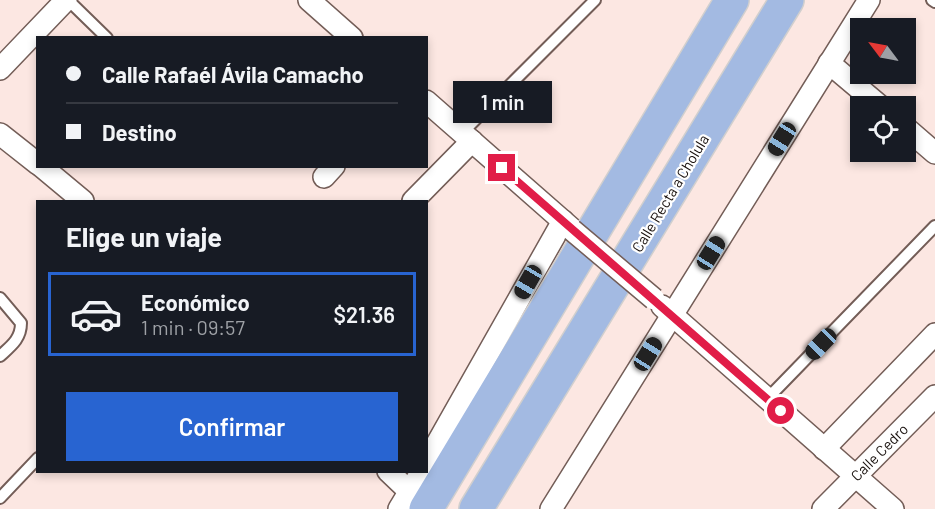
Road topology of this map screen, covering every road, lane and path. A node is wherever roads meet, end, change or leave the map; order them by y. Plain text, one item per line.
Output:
1 (67, 0) edge
2 (309, 0) edge
3 (595, 0) edge
4 (732, 0) edge
5 (787, 0) edge
6 (869, 0) edge
7 (105, 36) edge
8 (350, 36) edge
9 (830, 63) junction
10 (0, 69) edge
11 (868, 96) edge
12 (428, 103) edge
13 (0, 134) edge
14 (467, 137) junction
15 (916, 137) edge
16 (935, 153) edge
17 (36, 163) edge
18 (43, 168) edge
19 (83, 200) edge
20 (414, 200) edge
21 (567, 225) junction
22 (935, 226) edge
23 (0, 298) edge
24 (672, 315) junction
25 (935, 334) edge
26 (0, 356) edge
27 (935, 396) edge
28 (767, 399) junction
29 (824, 449) junction
30 (36, 460) edge
31 (428, 460) edge
32 (390, 473) edge
33 (421, 473) edge
34 (855, 476) junction
35 (0, 498) edge
36 (412, 503) edge
37 (476, 509) edge
38 (551, 509) edge
39 (823, 509) edge
40 (893, 509) edge

1 - 7 lane
1 - 10 street
2 - 8 street
3 - 14 lane
4 - 36 main road
5 - 37 main road, Calle Recta a Cholula
6 - 9 street
9 - 11 street
9 - 24 street
12 - 14 street
13 - 17 street
14 - 20 street
14 - 21 street
15 - 16 street
18 - 19 street
21 - 24 street, bridge
21 - 31 street
22 - 28 lane
23 - 26 lane
24 - 28 street
24 - 38 street
25 - 29 street
27 - 34 street, Calle Cedro
28 - 29 street
29 - 34 street
30 - 35 lane
32 - 36 street
33 - 36 street
34 - 39 street, Calle Cedro
34 - 40 street

